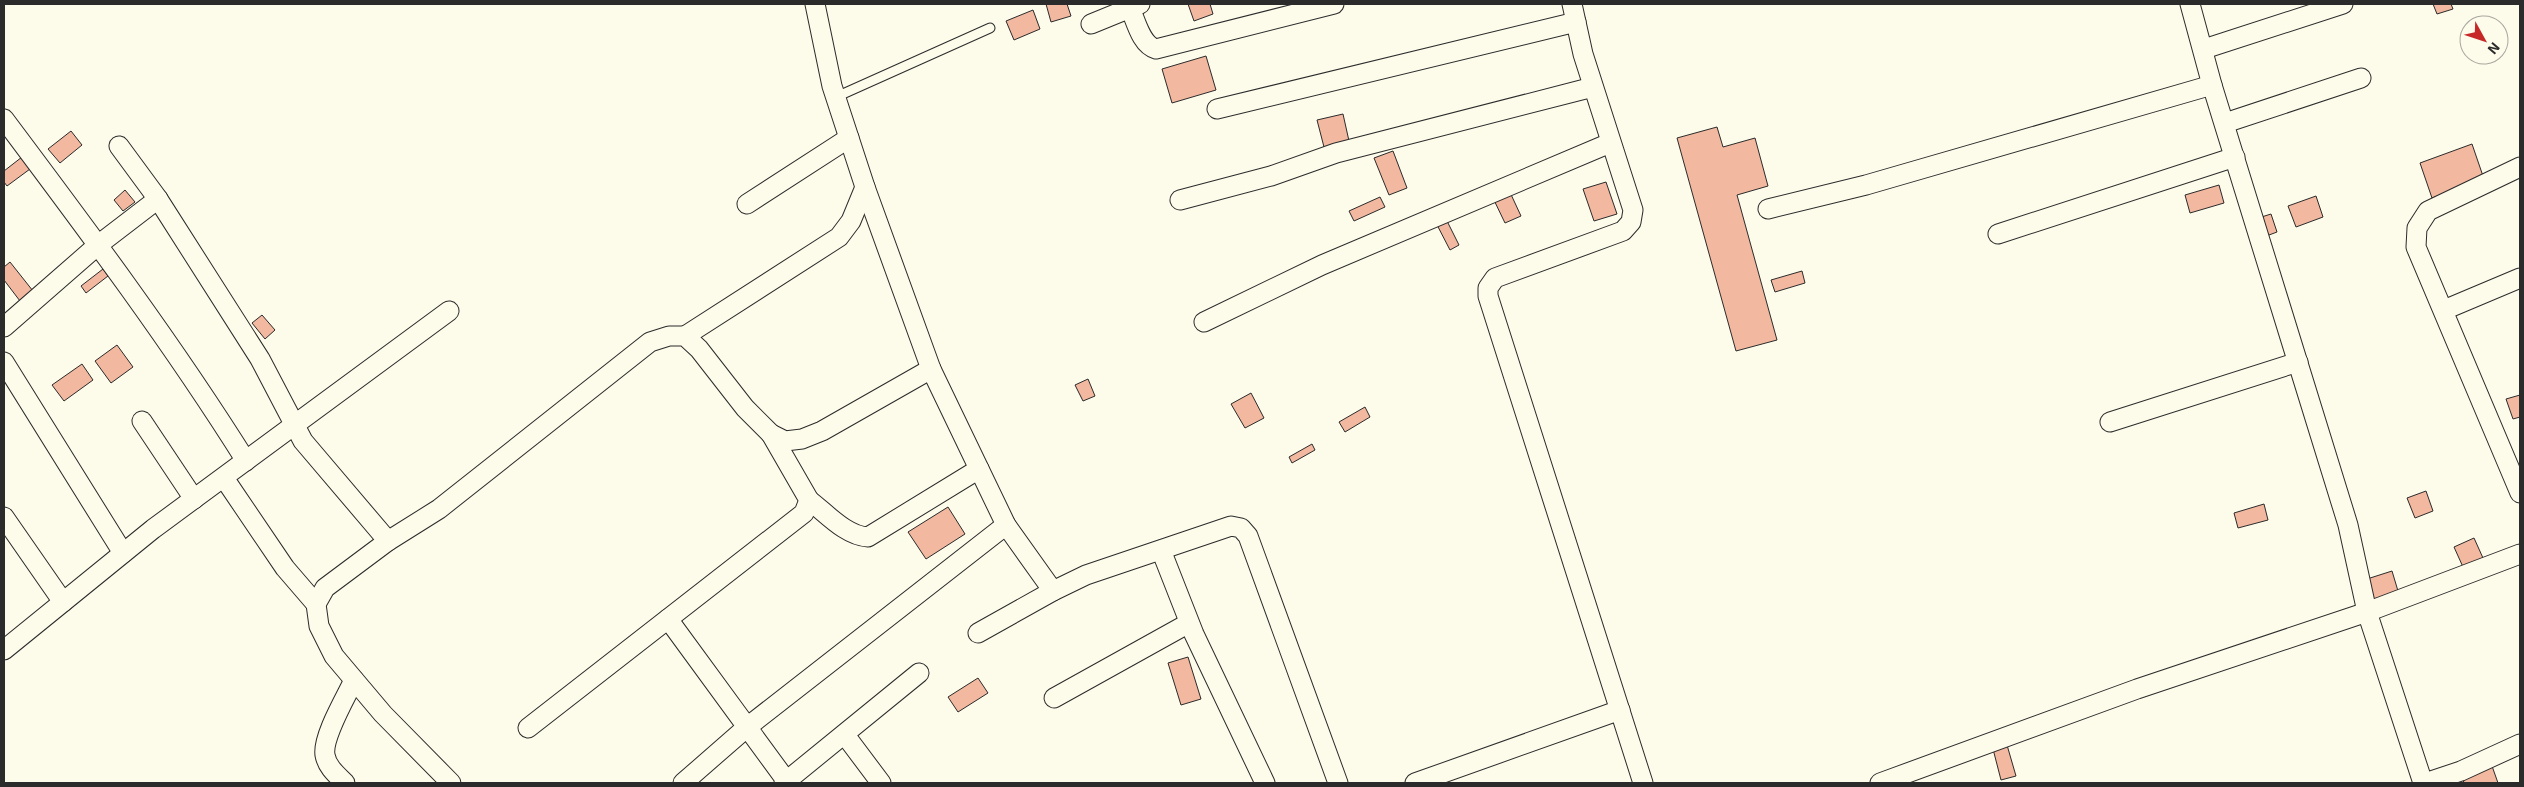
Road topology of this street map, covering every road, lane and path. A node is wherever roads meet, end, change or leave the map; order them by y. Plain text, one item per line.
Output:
1 (814, 4) edge
2 (1334, 4) edge
3 (1572, 4) edge
4 (2190, 4) edge
5 (2343, 4) edge
6 (1136, 6) edge
7 (1576, 22) junction
8 (1090, 24) dead end
9 (990, 28) dead end
10 (2204, 49) junction
11 (2361, 78) dead end
12 (2212, 85) junction
13 (1593, 87) junction
14 (836, 97) junction
15 (1217, 110) dead end
16 (4, 119) edge
17 (2225, 123) junction
18 (849, 138) junction
19 (1610, 143) junction
20 (119, 146) dead end
21 (2235, 157) junction
22 (2520, 167) edge
23 (864, 187) junction
24 (158, 199) junction
25 (1180, 200) dead end
26 (747, 204) dead end
27 (1768, 209) dead end
28 (1998, 234) dead end
29 (98, 245) junction
30 (2520, 278) edge
31 (2444, 310) junction
32 (450, 311) dead end
33 (1204, 322) dead end
34 (4, 327) edge
35 (685, 336) junction
36 (4, 362) edge
37 (2298, 362) junction
38 (931, 369) junction
39 (142, 421) dead end
40 (2110, 422) dead end
41 (296, 426) junction
42 (771, 434) junction
43 (246, 461) junction
44 (978, 468) junction
45 (224, 478) junction
46 (2520, 493) edge
47 (194, 499) junction
48 (809, 500) junction
49 (4, 516) edge
50 (1006, 525) junction
51 (388, 541) junction
52 (1161, 550) junction
53 (124, 553) junction
54 (2520, 554) edge
55 (1053, 590) junction
56 (63, 602) junction
57 (316, 604) junction
58 (2367, 612) junction
59 (668, 619) junction
60 (1189, 623) junction
61 (978, 633) dead end
62 (4, 650) edge
63 (919, 673) dead end
64 (354, 680) junction
65 (1054, 698) dead end
66 (1620, 710) junction
67 (528, 728) dead end
68 (746, 728) junction
69 (845, 735) junction
70 (2520, 744) edge
71 (786, 782) edge
72 (345, 783) edge
73 (451, 783) edge
74 (682, 783) edge
75 (881, 783) edge
76 (1266, 783) edge
77 (1338, 783) edge
78 (1415, 783) edge
79 (1643, 783) edge
80 (1880, 783) edge
81 (2424, 783) edge

1 - 14 street
2 - 6 street
3 - 7 street
4 - 10 street
5 - 10 street
6 - 8 street
7 - 13 street
7 - 15 street
9 - 14 lane
10 - 12 street
11 - 17 street
12 - 17 street
12 - 27 street
13 - 19 street
13 - 25 street
14 - 18 street
16 - 29 street
17 - 21 street
18 - 23 street
18 - 26 street
19 - 33 street
19 - 66 street
20 - 24 street
21 - 28 street
21 - 37 street
22 - 31 street
23 - 35 street
23 - 38 street
24 - 29 street
24 - 41 street
29 - 34 street
29 - 43 street
30 - 31 street
31 - 46 street
32 - 41 street
35 - 42 street
35 - 51 street
36 - 53 street
37 - 40 street
37 - 58 street
38 - 42 street
38 - 44 street
39 - 47 street
41 - 43 street
41 - 51 street
42 - 48 street
43 - 45 street
44 - 48 street
44 - 50 street
45 - 47 street
45 - 57 street
47 - 53 street
48 - 59 street
49 - 56 street
50 - 55 street
50 - 68 street
51 - 57 street
52 - 55 street
52 - 60 street
52 - 77 street
53 - 56 street
54 - 58 street
55 - 61 street
56 - 62 street
57 - 64 street
58 - 80 street
58 - 81 street
59 - 67 street
59 - 68 street
60 - 65 street
60 - 76 street
63 - 69 street
64 - 72 street
64 - 73 street
66 - 78 street
66 - 79 street
68 - 71 street
68 - 74 street
69 - 71 street
69 - 75 street
70 - 81 street

